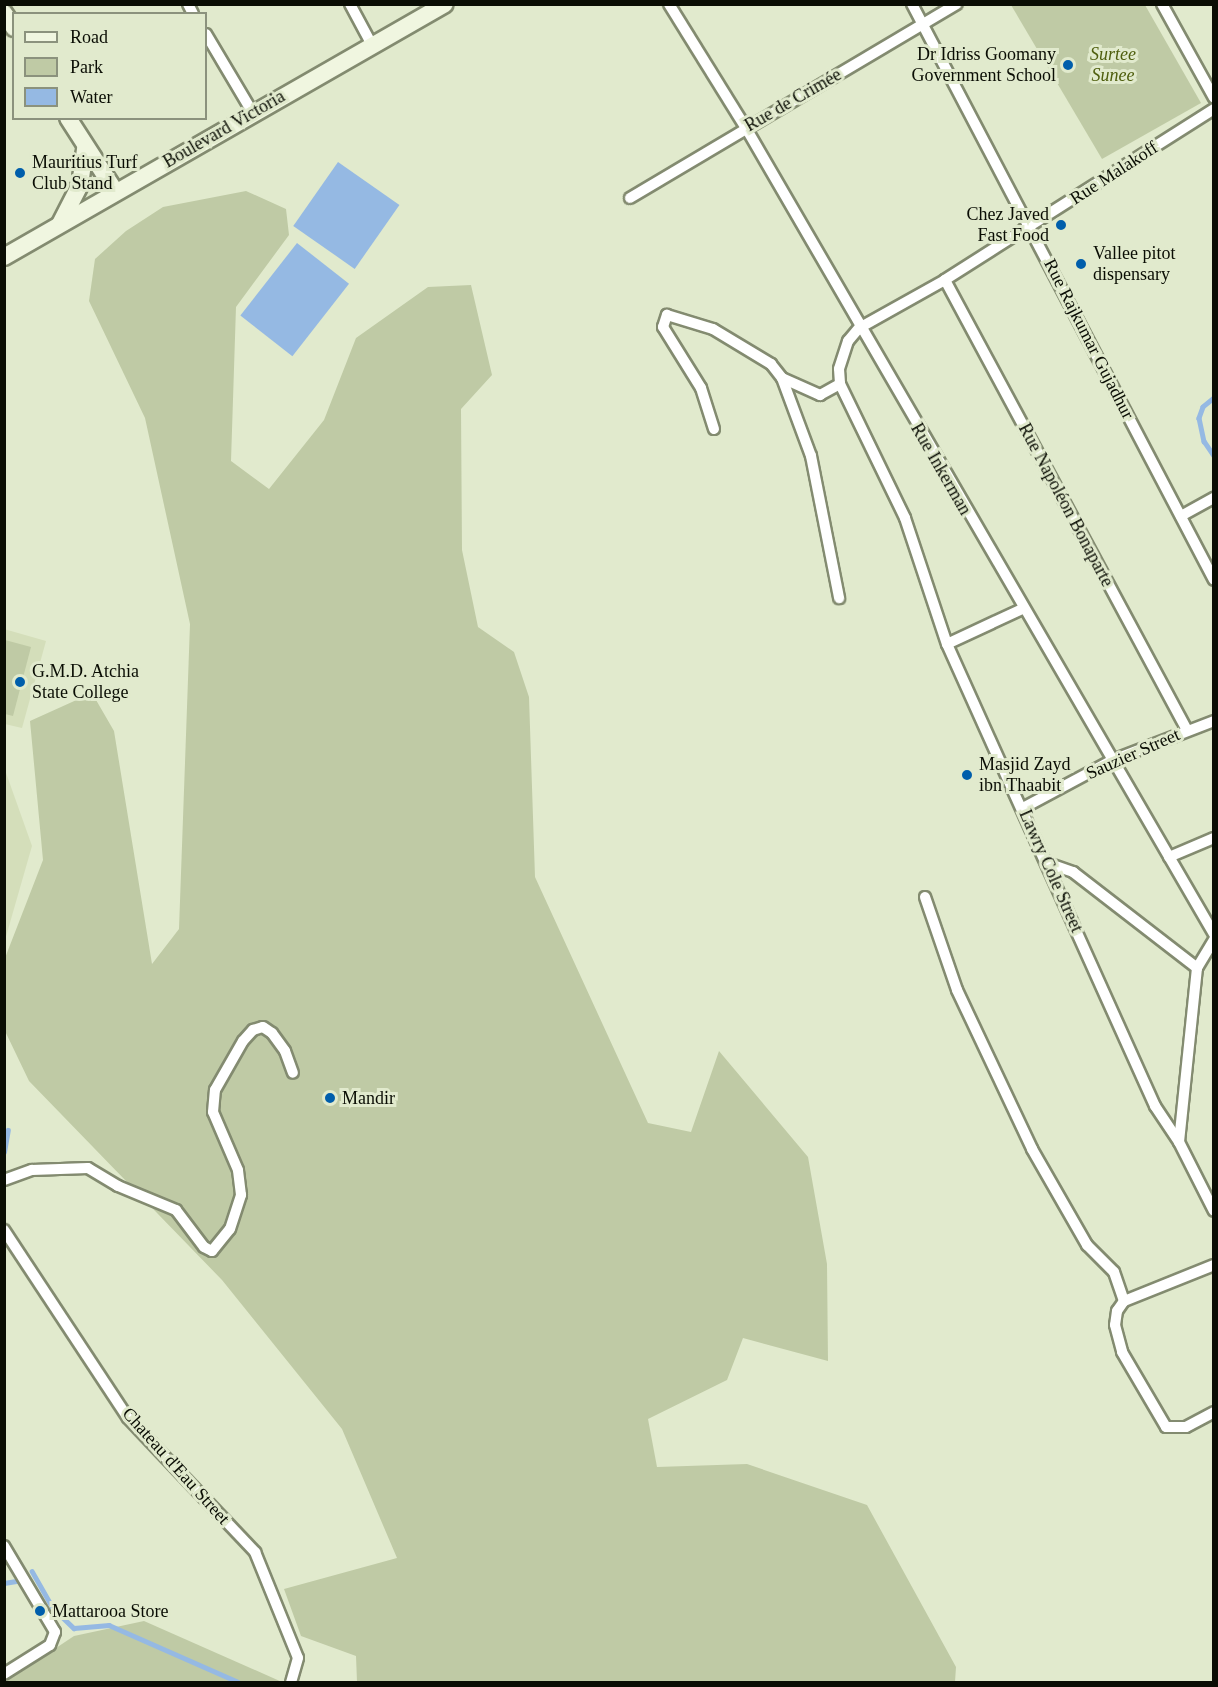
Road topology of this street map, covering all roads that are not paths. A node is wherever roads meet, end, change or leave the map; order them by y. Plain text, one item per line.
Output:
1 (350, 4) edge
2 (445, 4) edge
3 (669, 4) edge
4 (912, 4) edge
5 (957, 4) edge
6 (1162, 4) edge
7 (923, 25) junction
8 (207, 36) edge
9 (372, 45) junction
10 (1214, 98) edge
11 (1214, 109) edge
12 (254, 113) junction
13 (69, 120) edge
14 (746, 128) junction
15 (86, 148) junction
16 (115, 191) junction
17 (630, 198) dead end
18 (60, 225) junction
19 (1030, 226) junction
20 (4, 257) edge
21 (945, 280) junction
22 (859, 328) junction
23 (782, 378) junction
24 (840, 384) junction
25 (714, 429) dead end
26 (1214, 498) edge
27 (1181, 516) junction
28 (1214, 580) edge
29 (839, 598) dead end
30 (1022, 609) junction
31 (947, 644) junction
32 (1214, 721) edge
33 (1187, 730) junction
34 (1113, 760) junction
35 (1023, 808) junction
36 (1214, 838) edge
37 (1169, 857) junction
38 (1047, 863) junction
39 (926, 897) dead end
40 (1214, 934) edge
41 (1214, 940) edge
42 (1197, 968) junction
43 (293, 1073) dead end
44 (1179, 1142) junction
45 (4, 1180) edge
46 (1214, 1211) edge
47 (4, 1230) edge
48 (1214, 1265) edge
49 (1124, 1301) junction
50 (1214, 1412) edge
51 (4, 1546) edge
52 (4, 1674) edge
53 (291, 1683) edge

1 - 9 street
2 - 9 main road, Boulevard Victoria
3 - 14 street, Rue Inkerman
4 - 7 street, Rue Rajkumar Gujadhur
5 - 7 street, Rue de Crimée
6 - 10 street
7 - 14 street, Rue de Crimée
7 - 19 street, Rue Rajkumar Gujadhur
8 - 12 street
9 - 12 main road, Boulevard Victoria
11 - 19 street, Rue Malakoff
12 - 16 main road, Boulevard Victoria
13 - 15 main road
14 - 17 street, Rue de Crimée
14 - 22 street, Rue Inkerman
15 - 16 main road
15 - 18 main road
16 - 18 main road, Boulevard Victoria
18 - 20 main road, Boulevard Victoria
19 - 21 street, Rue Malakoff
19 - 27 street, Rue Rajkumar Gujadhur
21 - 22 street, Rue Malakoff
21 - 33 street, Rue Napoléon Bonaparte
22 - 24 street
22 - 30 street, Rue Inkerman
23 - 24 street
23 - 25 street
23 - 29 street
24 - 31 street, Lawry Cole Street
26 - 27 street
27 - 28 street, Rue Rajkumar Gujadhur
30 - 31 street
30 - 34 street, Rue Inkerman
31 - 35 street, Lawry Cole Street
32 - 33 street, Sauzier Street
33 - 34 street, Sauzier Street
34 - 35 street, Sauzier Street
34 - 37 street, Rue Inkerman
35 - 38 street, Lawry Cole Street
36 - 37 street
37 - 40 street, Rue Inkerman
38 - 42 street
38 - 44 street, Lawry Cole Street
39 - 49 street
41 - 42 street
42 - 44 street
43 - 45 street
44 - 46 street, Lawry Cole Street
47 - 53 street, Chateau d'Eau Street
48 - 49 street
49 - 50 street
51 - 52 street

